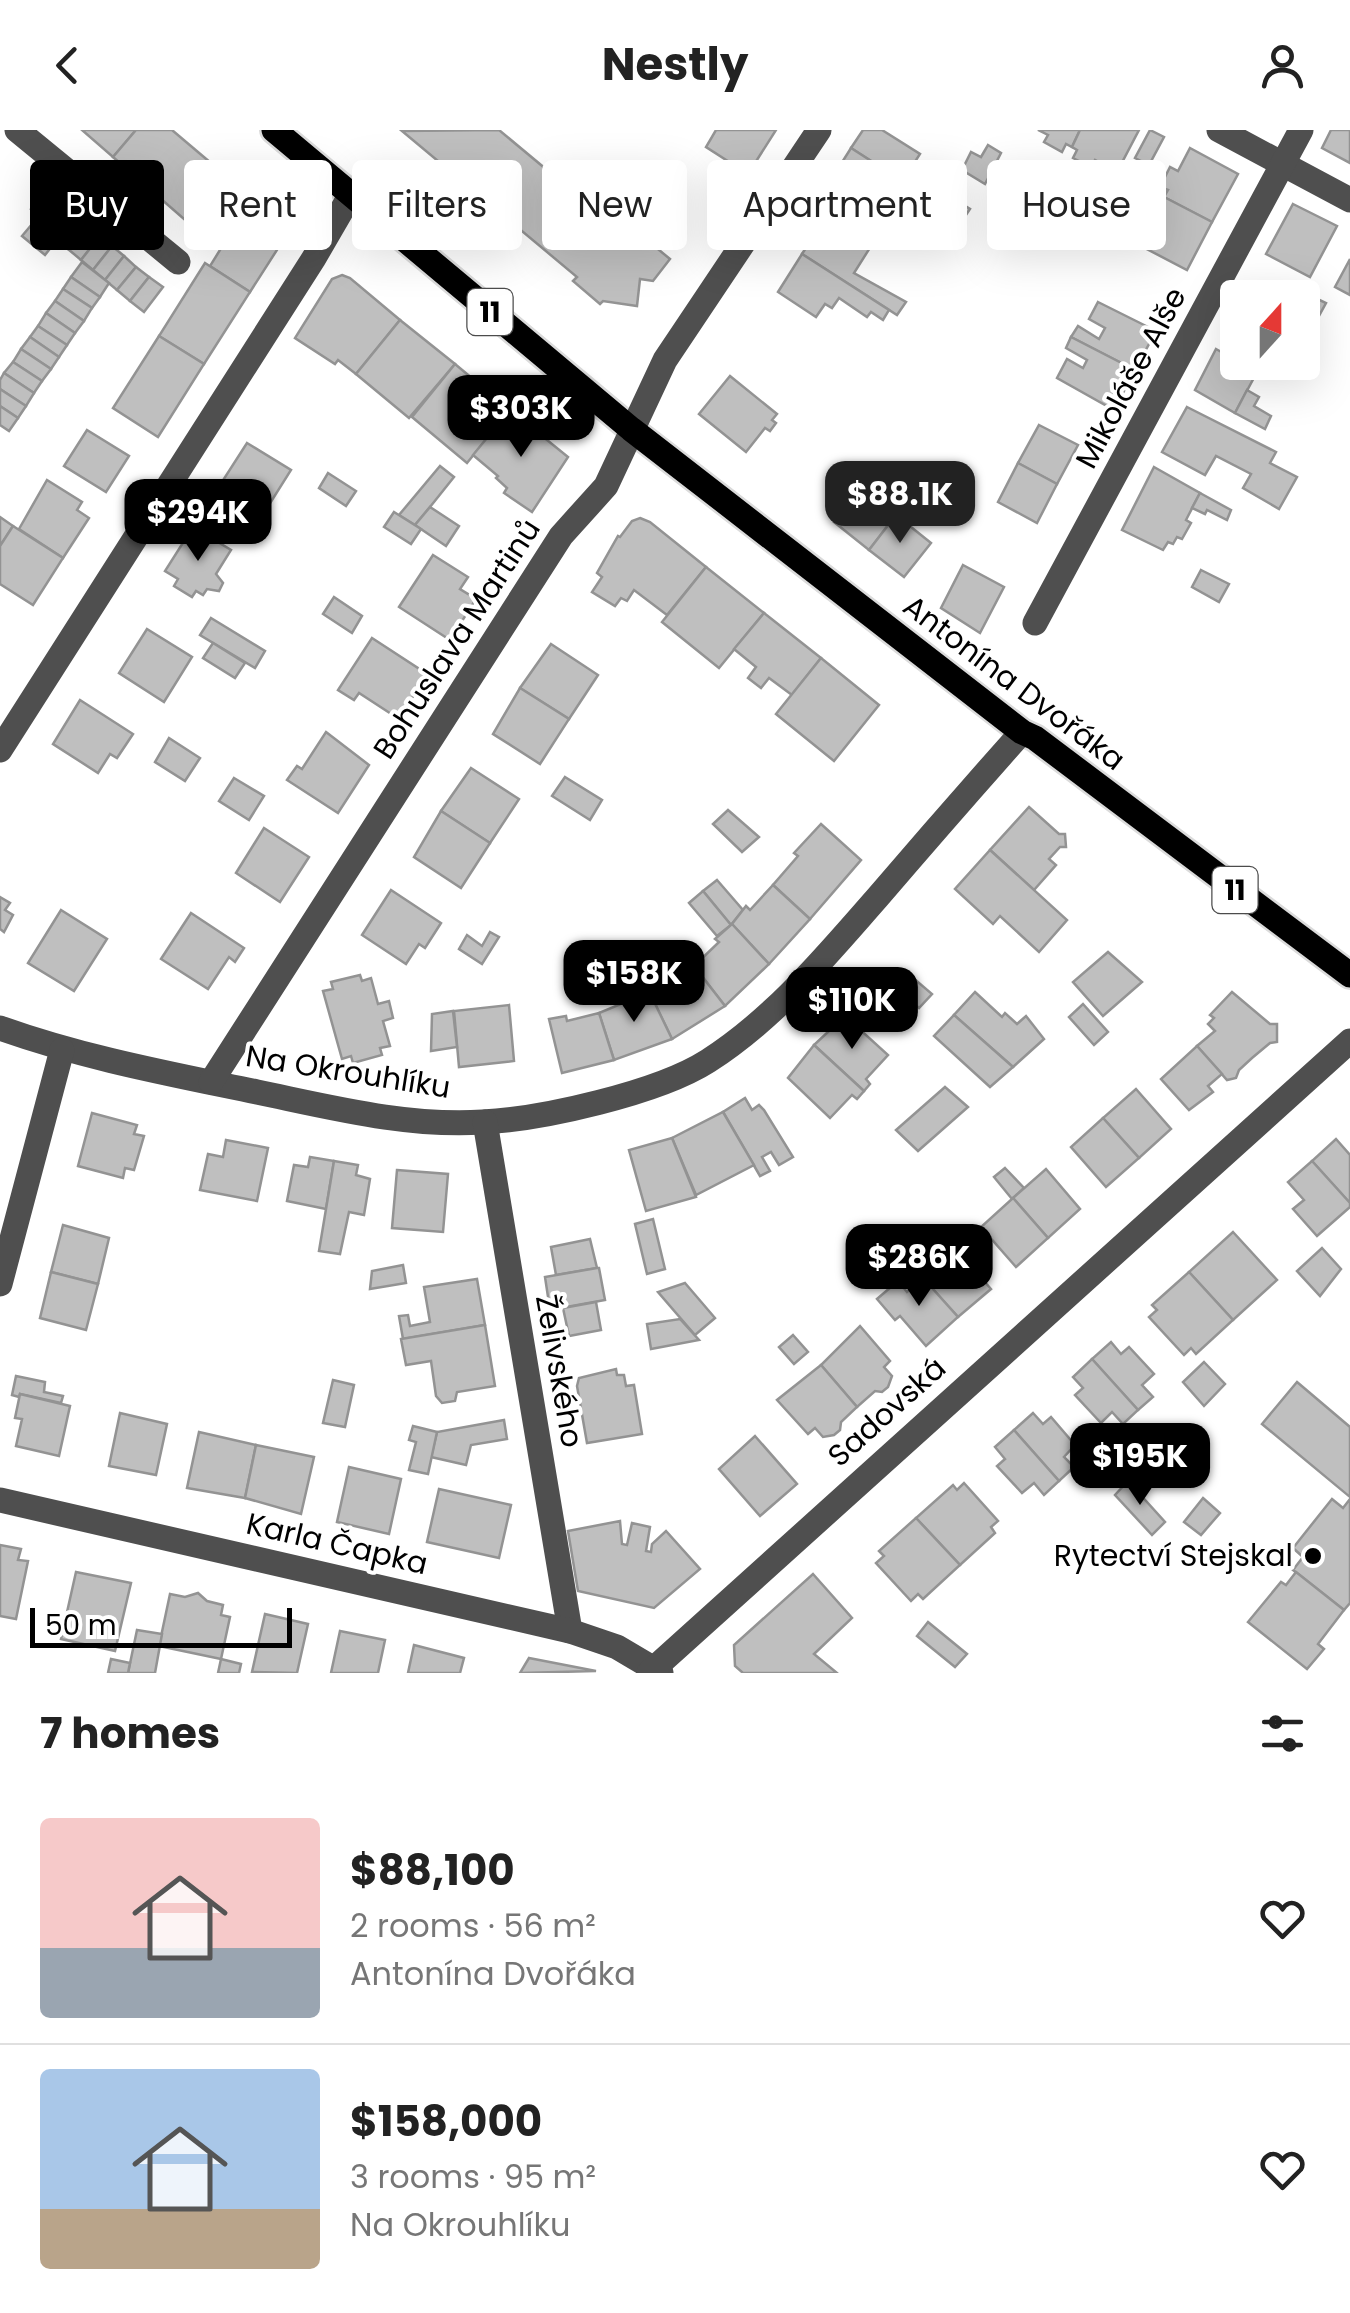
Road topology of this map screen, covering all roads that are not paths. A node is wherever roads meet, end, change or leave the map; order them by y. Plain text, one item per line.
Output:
1 (17, 130) edge
2 (274, 130) edge
3 (819, 130) edge
4 (1219, 130) edge
5 (1301, 130) edge
6 (1283, 164) junction
7 (350, 196) junction
8 (1350, 200) edge
9 (178, 262) dead end
10 (632, 428) junction
11 (1035, 623) dead end
12 (1022, 732) junction
13 (0, 750) edge
14 (1350, 975) edge
15 (0, 1028) edge
16 (1350, 1041) edge
17 (62, 1050) junction
18 (211, 1082) junction
19 (484, 1122) junction
20 (0, 1284) edge
21 (0, 1500) edge
22 (570, 1630) junction
23 (655, 1671) edge

1 - 9 street
2 - 7 main road, Antonína Dvořáka / 11
3 - 10 street, Bohuslava Martinů
4 - 6 street
5 - 6 street, Mikoláše Alše
6 - 8 street
6 - 11 street, Mikoláše Alše
7 - 10 main road, Antonína Dvořáka / 11
7 - 13 street
10 - 12 main road, Antonína Dvořáka / 11
10 - 18 street, Bohuslava Martinů
12 - 14 main road, Antonína Dvořáka / 11
12 - 19 street, Na Okrouhlíku
15 - 17 street, Na Okrouhlíku
16 - 23 street, Sadovská
17 - 18 street, Na Okrouhlíku
17 - 20 street
18 - 19 street, Na Okrouhlíku
19 - 22 street, Želivského
21 - 22 street, Karla Čapka
22 - 23 street, Karla Čapka

